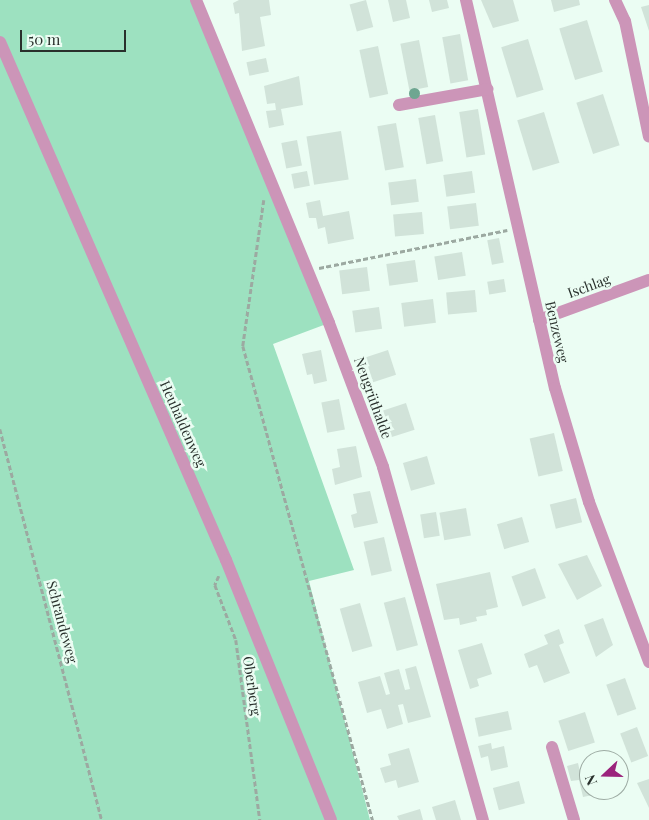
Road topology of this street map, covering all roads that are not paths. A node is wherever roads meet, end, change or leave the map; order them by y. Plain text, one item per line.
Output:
1 (196, 0) edge
2 (466, 0) edge
3 (614, 0) edge
4 (0, 42) edge
5 (488, 89) junction
6 (399, 105) dead end
7 (649, 137) edge
8 (649, 280) edge
9 (539, 320) junction
10 (649, 662) edge
11 (552, 746) dead end
12 (331, 820) edge
13 (483, 820) edge
14 (574, 820) edge

1 - 13 street, Neugrüthalde
2 - 5 street, Benzeweg
3 - 7 street
4 - 12 street, Heuhaldenweg
5 - 6 street
5 - 9 street, Benzeweg
8 - 9 street, Ischlag
9 - 10 street, Benzeweg
11 - 14 street

